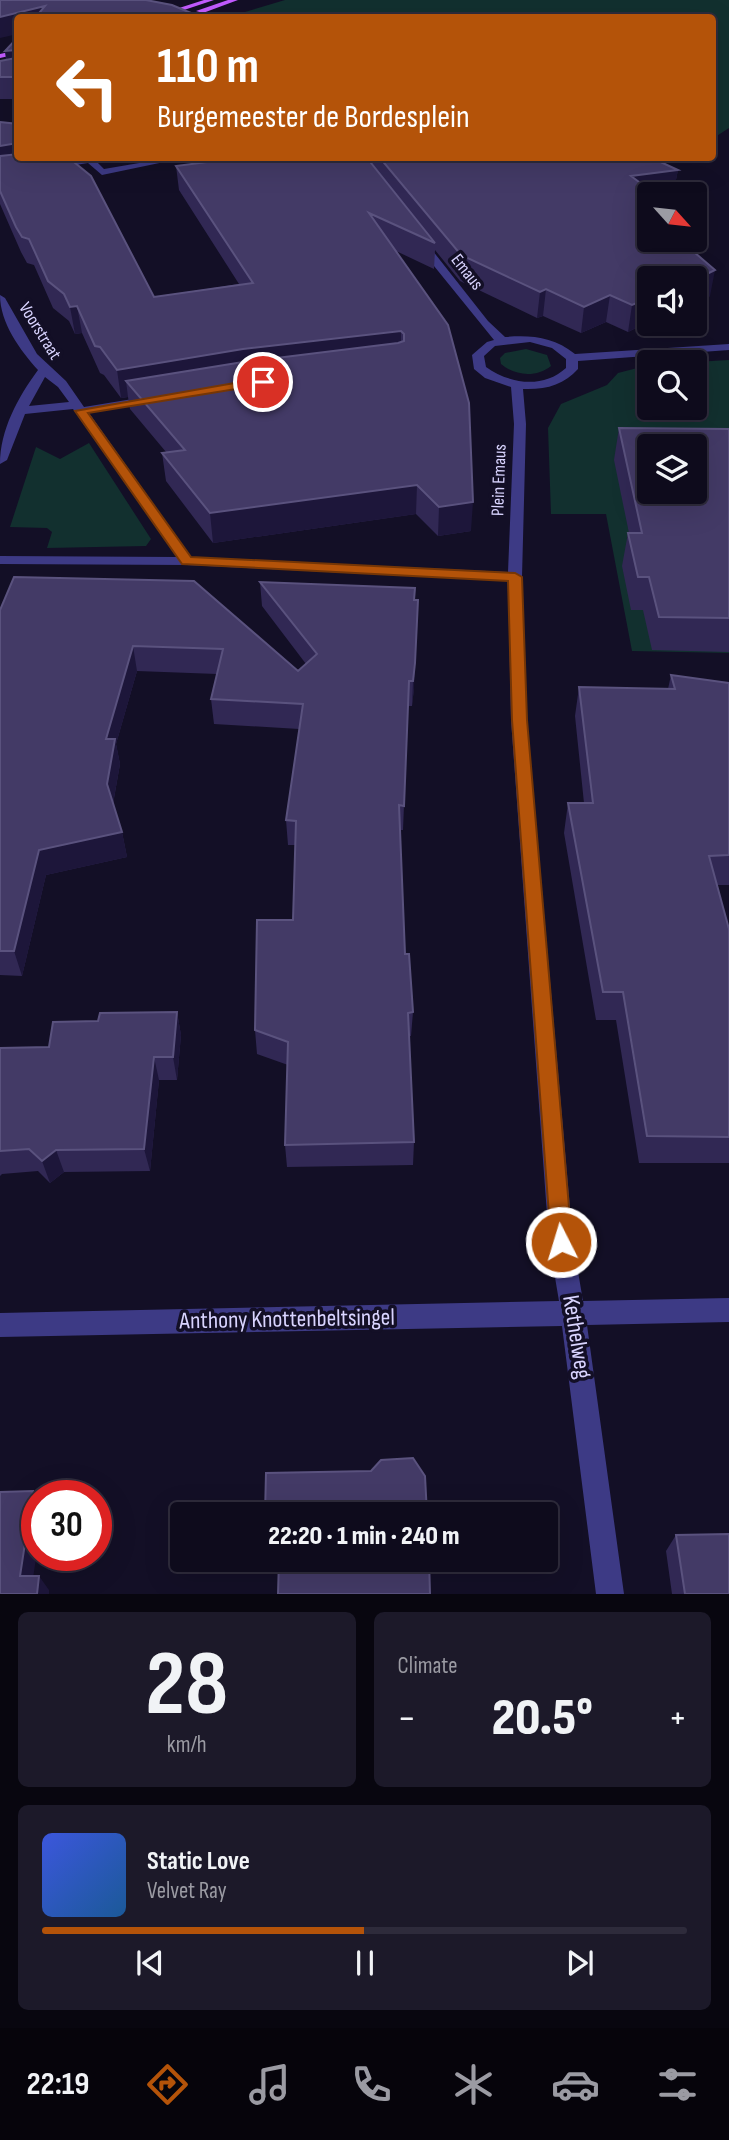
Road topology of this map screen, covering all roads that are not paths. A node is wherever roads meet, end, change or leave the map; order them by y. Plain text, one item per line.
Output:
1 (211, 0) edge
2 (235, 0) edge
3 (164, 14) edge
4 (190, 14) edge
5 (69, 161) edge
6 (91, 161) edge
7 (164, 161) edge
8 (42, 167) edge
9 (411, 230) edge
10 (0, 298) edge
11 (502, 341) junction
12 (729, 347) edge
13 (572, 358) junction
14 (43, 372) junction
15 (517, 384) junction
16 (168, 396) edge
17 (78, 408) junction
18 (21, 411) junction
19 (0, 460) edge
20 (0, 560) edge
21 (187, 561) junction
22 (515, 577) junction
23 (729, 1310) edge
24 (573, 1312) junction
25 (0, 1325) edge
26 (610, 1594) edge

1 - 3 main road
2 - 4 main road
5 - 8 street
6 - 7 street
9 - 11 street, Emaus
10 - 14 street, Voorstraat
11 - 13 street
11 - 15 street
12 - 13 street
13 - 15 street
14 - 17 street, Voorstraat
14 - 18 street
15 - 22 street, Plein Emaus
16 - 17 street
17 - 18 street
17 - 21 street, Voorstraat
18 - 19 street
20 - 21 street
21 - 22 street
22 - 24 street, Kethelweg
23 - 24 street, Anthony Knottenbeltsingel
24 - 25 street, Anthony Knottenbeltsingel
24 - 26 street, Kethelweg

